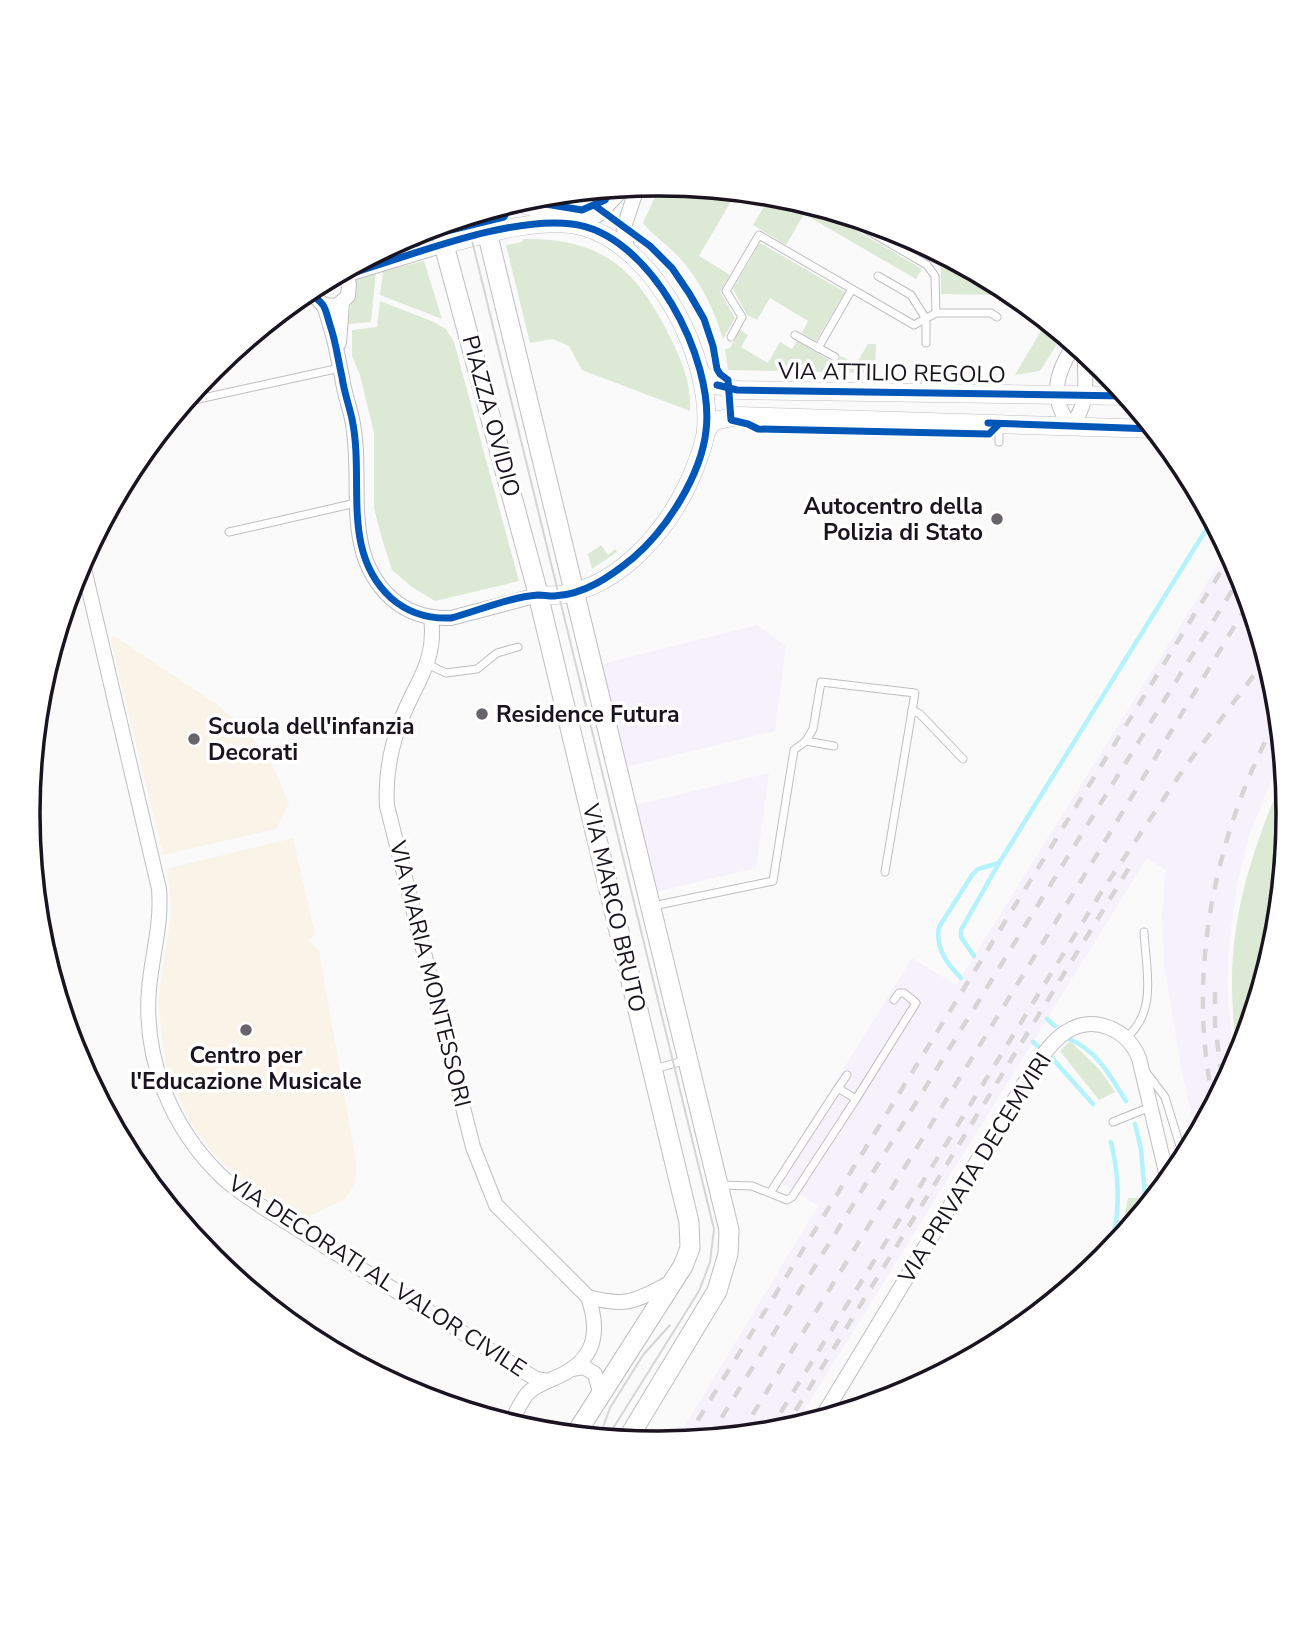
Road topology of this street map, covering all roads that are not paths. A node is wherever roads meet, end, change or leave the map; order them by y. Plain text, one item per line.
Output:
1 (615, 197) edge
2 (634, 197) edge
3 (534, 209) edge
4 (486, 221) edge
5 (572, 224) junction
6 (487, 232) junction
7 (443, 235) edge
8 (881, 238) edge
9 (444, 245) junction
10 (627, 250) junction
11 (377, 264) edge
12 (878, 276) dead end
13 (346, 281) edge
14 (852, 289) junction
15 (316, 299) edge
16 (342, 303) junction
17 (323, 305) junction
18 (936, 313) junction
19 (997, 317) dead end
20 (926, 319) junction
21 (795, 335) dead end
22 (730, 337) dead end
23 (926, 343) dead end
24 (818, 348) junction
25 (337, 352) junction
26 (1070, 354) edge
27 (835, 358) dead end
28 (340, 368) junction
29 (1085, 368) edge
30 (925, 373) dead end
31 (701, 374) junction
32 (925, 392) junction
33 (1056, 394) junction
34 (1086, 395) junction
35 (1112, 396) edge
36 (201, 398) edge
37 (999, 424) junction
38 (1071, 426) junction
39 (1141, 429) edge
40 (706, 431) junction
41 (999, 443) dead end
42 (356, 503) junction
43 (229, 532) dead end
44 (86, 579) edge
45 (575, 592) junction
46 (538, 595) junction
47 (431, 617) junction
48 (518, 647) dead end
49 (427, 664) junction
50 (912, 710) junction
51 (806, 741) junction
52 (834, 746) dead end
53 (963, 759) dead end
54 (885, 872) dead end
55 (649, 907) junction
56 (1144, 932) dead end
57 (894, 1000) dead end
58 (1126, 1038) junction
59 (687, 1060) junction
60 (1140, 1063) junction
61 (652, 1070) junction
62 (847, 1075) dead end
63 (838, 1088) junction
64 (856, 1099) junction
65 (1150, 1107) junction
66 (1113, 1122) dead end
67 (1180, 1144) edge
68 (1165, 1167) edge
69 (722, 1193) junction
70 (770, 1193) junction
71 (673, 1281) junction
72 (588, 1297) junction
73 (572, 1369) junction
74 (551, 1380) junction
75 (595, 1404) junction
76 (828, 1407) edge
77 (516, 1414) edge
78 (581, 1426) edge
79 (633, 1430) edge

1 - 5 street
2 - 10 street
3 - 5 street
4 - 6 main road, PIAZZA OVIDIO
5 - 6 street
5 - 10 street
6 - 9 street
6 - 45 main road, PIAZZA OVIDIO
7 - 9 main road, PIAZZA OVIDIO
8 - 18 lane
9 - 11 street
9 - 46 main road, PIAZZA OVIDIO
10 - 31 street
12 - 20 lane
13 - 16 street
14 - 20 lane
14 - 22 lane
14 - 24 lane
15 - 17 street
16 - 17 street
16 - 25 street
17 - 25 street
18 - 19 lane
18 - 20 lane
20 - 23 lane
21 - 24 lane
24 - 27 lane
25 - 28 street
26 - 33 street
28 - 36 lane
28 - 42 street
29 - 34 street
30 - 32 lane
31 - 32 street, VIA ATTILIO REGOLO
31 - 40 street
32 - 33 street, VIA ATTILIO REGOLO
33 - 34 street, VIA ATTILIO REGOLO
33 - 38 street
34 - 35 street, VIA ATTILIO REGOLO
34 - 38 street
37 - 38 street, VIA ATTILIO REGOLO
37 - 40 street, VIA ATTILIO REGOLO
37 - 41 lane
38 - 39 street, VIA ATTILIO REGOLO
40 - 45 street
42 - 43 lane
42 - 47 street
44 - 74 street, VIA DECORATI AL VALOR CIVILE
45 - 46 street
45 - 55 main road, VIA MARCO BRUTO
46 - 47 street
46 - 61 main road, VIA MARCO BRUTO
47 - 49 street, VIA MARIA MONTESSORI
48 - 49 lane
49 - 72 street, VIA MARIA MONTESSORI
50 - 51 lane
50 - 53 lane
50 - 54 lane
51 - 52 lane
51 - 55 lane
55 - 59 main road, VIA MARCO BRUTO
56 - 58 lane
57 - 64 lane
58 - 60 street
58 - 76 street, VIA PRIVATA DECEMVIRI
59 - 61 lane
59 - 69 main road, VIA MARCO BRUTO
60 - 65 street
60 - 67 lane
61 - 71 main road, VIA MARCO BRUTO
62 - 63 lane
63 - 64 lane
63 - 70 lane
64 - 70 lane
65 - 66 lane
65 - 68 street
69 - 70 lane
69 - 79 main road, VIA MARCO BRUTO
71 - 72 street
71 - 75 main road, VIA MARCO BRUTO
72 - 73 street
73 - 74 street
73 - 75 street
74 - 77 street
75 - 78 main road, VIA MARCO BRUTO

